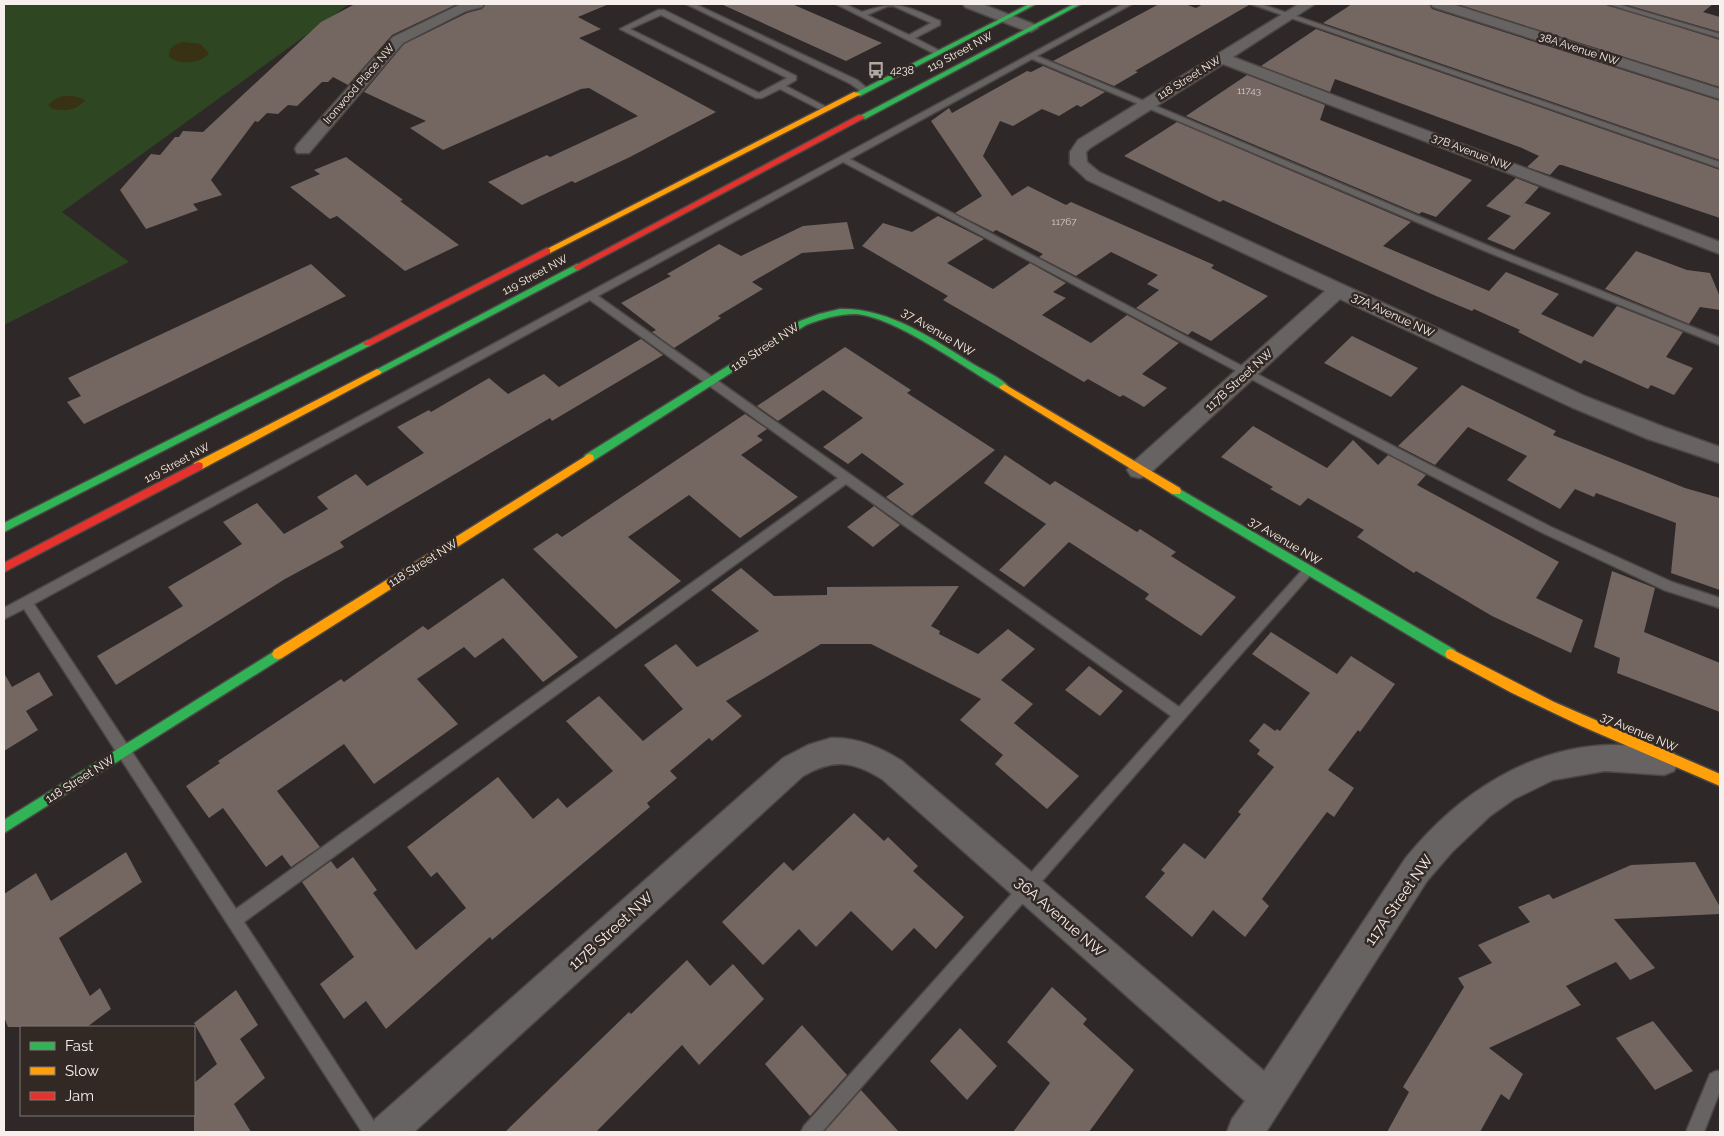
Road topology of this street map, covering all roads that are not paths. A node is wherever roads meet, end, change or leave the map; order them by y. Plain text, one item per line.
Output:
1 (476, 4) edge
2 (690, 4) edge
3 (840, 4) edge
4 (888, 4) edge
5 (894, 4) edge
6 (970, 4) edge
7 (1033, 4) edge
8 (1078, 4) edge
9 (1128, 4) edge
10 (1254, 4) edge
11 (1308, 4) edge
12 (1438, 4) edge
13 (1611, 4) edge
14 (660, 8) edge
15 (863, 14) junction
16 (1288, 16) junction
17 (1006, 18) junction
18 (1031, 28) junction
19 (1720, 36) edge
20 (909, 38) junction
21 (938, 52) junction
22 (1030, 56) junction
23 (1221, 58) junction
24 (780, 86) junction
25 (865, 90) junction
26 (1720, 94) edge
27 (1147, 105) junction
28 (826, 109) junction
29 (303, 149) dead end
30 (1076, 158) joint
31 (844, 159) junction
32 (1720, 165) edge
33 (1720, 248) edge
34 (1338, 290) junction
35 (591, 296) junction
36 (846, 309) joint
37 (1720, 342) edge
38 (1248, 372) junction
39 (712, 381) junction
40 (1720, 455) edge
41 (1139, 470) junction
42 (847, 477) junction
43 (4, 528) edge
44 (4, 568) edge
45 (1308, 571) junction
46 (26, 602) junction
47 (1720, 603) edge
48 (4, 614) edge
49 (1180, 715) junction
50 (844, 750) joint
51 (124, 751) junction
52 (1681, 765) junction
53 (1720, 780) edge
54 (4, 827) edge
55 (1026, 888) junction
56 (234, 920) junction
57 (1720, 1080) edge
58 (1268, 1098) junction
59 (372, 1132) edge
60 (388, 1132) edge
61 (810, 1132) edge
62 (1245, 1132) edge
63 (1695, 1132) edge

1 - 29 street, Ironwood Place NW
2 - 25 lane
3 - 15 lane
4 - 15 lane
5 - 20 lane
6 - 17 street
7 - 17 main road, 119 Street NW
8 - 18 main road, 119 Street NW
9 - 22 lane
10 - 16 lane
11 - 16 street, 118 Street NW
12 - 26 street, 38A Avenue NW
13 - 19 lane
14 - 24 lane
14 - 24 lane
15 - 20 lane
16 - 23 street, 118 Street NW
16 - 32 lane
17 - 18 street
17 - 21 main road, 119 Street NW
18 - 44 main road, 119 Street NW
20 - 21 lane
21 - 25 main road, 119 Street NW
22 - 27 lane
22 - 31 lane
23 - 27 street, 118 Street NW
23 - 33 street, 37B Avenue NW
24 - 28 lane
25 - 28 main road, 119 Street NW
27 - 30 street, 118 Street NW
27 - 37 lane
28 - 43 main road, 119 Street NW
30 - 34 street, 37A Avenue NW
31 - 35 lane
31 - 38 lane
34 - 38 street, 117B Street NW
34 - 40 street, 37A Avenue NW
35 - 39 lane
35 - 46 lane
36 - 39 main road, 118 Street NW
36 - 41 main road, 37 Avenue NW
38 - 41 street, 117B Street NW
38 - 47 lane
39 - 42 lane
39 - 51 main road, 118 Street NW
41 - 45 main road, 37 Avenue NW
42 - 49 lane
42 - 56 lane
45 - 49 lane
45 - 52 main road, 37 Avenue NW
46 - 48 lane
46 - 51 lane
49 - 55 lane
50 - 55 street, 36A Avenue NW
50 - 60 street, 117B Street NW
51 - 54 main road, 118 Street NW
51 - 56 lane
52 - 53 main road, 37 Avenue NW
52 - 58 street, 117A Street NW
55 - 58 street, 36A Avenue NW
55 - 61 lane
56 - 59 lane
57 - 63 lane
58 - 62 street, 117A Street NW

